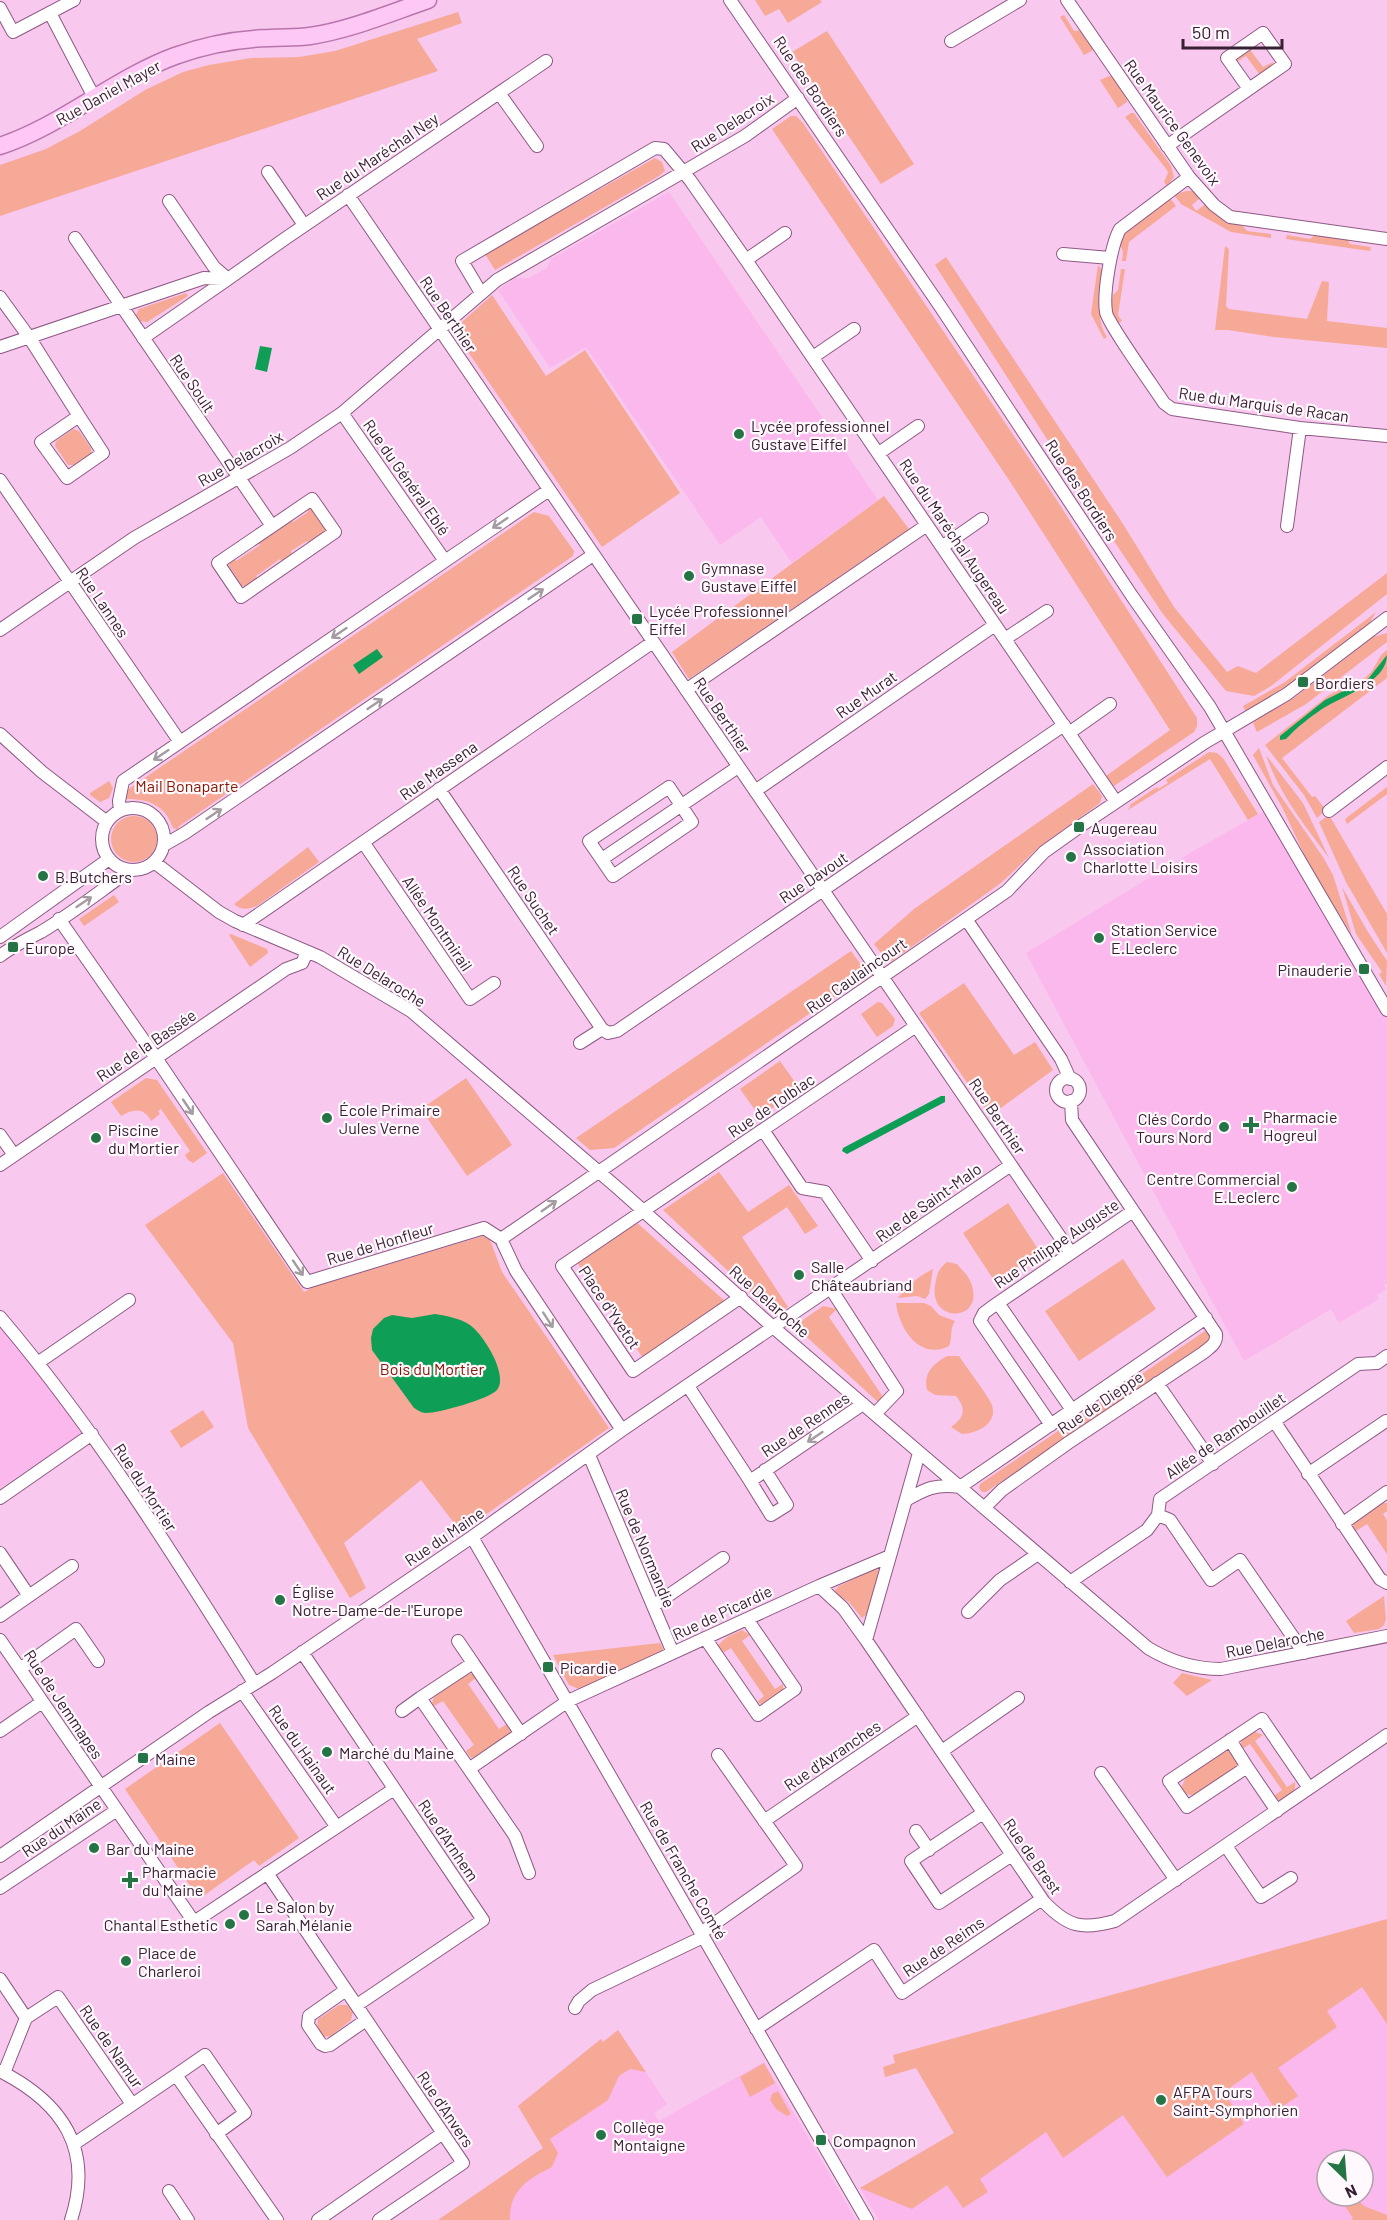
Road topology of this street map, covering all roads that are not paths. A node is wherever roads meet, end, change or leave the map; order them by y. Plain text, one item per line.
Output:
1 (74, 0) edge
2 (428, 0) edge
3 (729, 0) edge
4 (1020, 0) edge
5 (1067, 0) edge
6 (0, 8) edge
7 (50, 13) junction
8 (951, 41) dead end
9 (546, 61) dead end
10 (1249, 89) junction
11 (499, 93) junction
12 (798, 98) junction
13 (95, 99) junction
14 (0, 146) edge
15 (537, 146) dead end
16 (1167, 146) junction
17 (268, 172) dead end
18 (684, 172) junction
19 (1189, 177) junction
20 (348, 195) junction
21 (169, 201) dead end
22 (304, 225) junction
23 (785, 233) dead end
24 (75, 238) dead end
25 (1387, 239) edge
26 (1063, 254) dead end
27 (1110, 258) junction
28 (746, 260) junction
29 (228, 279) junction
30 (481, 293) junction
31 (0, 297) edge
32 (120, 306) junction
33 (439, 329) junction
34 (854, 329) dead end
35 (29, 337) junction
36 (142, 338) junction
37 (0, 347) edge
38 (813, 357) junction
39 (342, 412) junction
40 (78, 416) junction
41 (918, 426) dead end
42 (1300, 428) junction
43 (1387, 436) edge
44 (879, 453) junction
45 (238, 478) junction
46 (0, 480) edge
47 (549, 489) junction
48 (982, 519) dead end
49 (927, 525) junction
50 (272, 526) junction
51 (1287, 526) dead end
52 (942, 547) junction
53 (593, 555) junction
54 (445, 561) junction
55 (69, 581) junction
56 (1047, 611) dead end
57 (1387, 619) edge
58 (996, 625) junction
59 (0, 630) edge
60 (1005, 639) junction
61 (653, 642) junction
62 (686, 690) junction
63 (1110, 704) dead end
64 (1066, 729) junction
65 (1224, 730) junction
66 (0, 734) edge
67 (180, 742) junction
68 (738, 767) junction
69 (1387, 767) edge
70 (439, 789) junction
71 (754, 791) junction
72 (1116, 802) junction
73 (681, 805) junction
74 (120, 811) junction
75 (1329, 812) dead end
76 (107, 822) junction
77 (363, 842) junction
78 (164, 844) junction
79 (109, 859) junction
80 (602, 859) junction
81 (154, 862) junction
82 (127, 870) junction
83 (823, 891) junction
84 (59, 919) junction
85 (966, 919) junction
86 (243, 925) junction
87 (0, 937) edge
88 (307, 952) junction
89 (0, 956) edge
90 (881, 977) junction
91 (494, 983) dead end
92 (1387, 1010) edge
93 (916, 1026) junction
94 (602, 1029) junction
95 (580, 1043) dead end
96 (156, 1058) junction
97 (1070, 1078) junction
98 (1071, 1101) junction
99 (763, 1130) junction
100 (0, 1135) edge
101 (14, 1155) junction
102 (0, 1165) edge
103 (1011, 1165) junction
104 (599, 1172) junction
105 (644, 1211) junction
106 (1133, 1211) junction
107 (501, 1239) junction
108 (1071, 1253) junction
109 (872, 1261) junction
110 (831, 1289) junction
111 (741, 1297) junction
112 (129, 1300) dead end
113 (998, 1303) junction
114 (0, 1317) edge
115 (1206, 1318) junction
116 (774, 1328) junction
117 (1387, 1356) edge
118 (39, 1362) junction
119 (1157, 1383) junction
120 (688, 1386) junction
121 (863, 1404) junction
122 (1072, 1410) junction
123 (874, 1414) junction
124 (1274, 1421) junction
125 (1386, 1421) edge
126 (1051, 1425) junction
127 (622, 1430) junction
128 (92, 1434) junction
129 (919, 1453) junction
130 (589, 1455) junction
131 (1213, 1464) junction
132 (765, 1470) junction
133 (1308, 1474) junction
134 (750, 1481) junction
135 (960, 1487) junction
136 (1387, 1492) edge
137 (0, 1498) edge
138 (906, 1500) junction
139 (984, 1508) junction
140 (1158, 1515) junction
141 (1342, 1524) junction
142 (472, 1537) junction
143 (0, 1553) edge
144 (1038, 1554) junction
145 (890, 1556) junction
146 (723, 1558) dead end
147 (72, 1566) dead end
148 (1070, 1582) junction
149 (1387, 1583) edge
150 (819, 1586) junction
151 (29, 1596) junction
152 (653, 1606) junction
153 (968, 1612) dead end
154 (0, 1616) edge
155 (747, 1619) junction
156 (1387, 1636) edge
157 (705, 1638) junction
158 (0, 1640) edge
159 (866, 1640) junction
160 (458, 1641) dead end
161 (302, 1652) junction
162 (673, 1653) junction
163 (1304, 1653) junction
164 (98, 1661) dead end
165 (473, 1663) junction
166 (20, 1669) junction
167 (254, 1683) junction
168 (242, 1691) junction
169 (420, 1698) junction
170 (1018, 1698) dead end
171 (568, 1701) junction
172 (42, 1702) junction
173 (402, 1711) dead end
174 (918, 1716) junction
175 (0, 1731) edge
176 (521, 1734) junction
177 (1387, 1735) edge
178 (1230, 1740) junction
179 (942, 1751) junction
180 (718, 1755) dead end
181 (1247, 1767) junction
182 (469, 1769) junction
183 (1101, 1773) dead end
184 (100, 1787) junction
185 (1309, 1788) junction
186 (394, 1789) junction
187 (117, 1810) junction
188 (1277, 1811) junction
189 (983, 1814) junction
190 (764, 1821) junction
191 (336, 1827) junction
192 (916, 1831) dead end
193 (1226, 1846) junction
194 (929, 1850) junction
195 (1012, 1855) junction
196 (0, 1856) edge
197 (267, 1873) junction
198 (529, 1873) dead end
199 (1291, 1878) dead end
200 (1176, 1880) junction
201 (0, 1888) edge
202 (1042, 1899) junction
203 (702, 1935) junction
204 (0, 1979) edge
205 (346, 1990) junction
206 (357, 2005) junction
207 (575, 2008) dead end
208 (26, 2018) junction
209 (366, 2020) junction
210 (756, 2029) junction
211 (2, 2072) edge
212 (176, 2075) junction
213 (132, 2104) junction
214 (443, 2133) junction
215 (216, 2134) junction
216 (74, 2144) junction
217 (169, 2191) dead end
218 (71, 2220) edge
219 (188, 2220) edge
220 (277, 2220) edge
221 (318, 2220) edge
222 (380, 2220) edge
223 (867, 2220) edge

1 - 7 street
2 - 13 main road, Rue Daniel Mayer
3 - 12 street, Rue des Bordiers
4 - 8 street
5 - 16 street, Rue Maurice Genevoix
6 - 7 street
7 - 13 street
9 - 11 street, Rue du Maréchal Ney
10 - 10 street
10 - 16 street
11 - 15 street
11 - 20 street, Rue du Maréchal Ney
12 - 18 street, Rue Delacroix
12 - 65 street, Rue des Bordiers
13 - 14 main road, Rue Daniel Mayer
16 - 19 street, Rue Maurice Genevoix
17 - 22 street
18 - 28 street, Rue du Maréchal Augereau
18 - 30 street, Rue Delacroix
18 - 30 street, Rue Delacroix
19 - 25 street, Rue Maurice Genevoix
19 - 27 street, Rue du Marquis de Racan
20 - 22 street, Rue du Maréchal Ney
20 - 33 street, Rue Berthier
21 - 29 street
22 - 29 street, Rue du Maréchal Ney
23 - 28 street
24 - 32 street, Rue Soult
26 - 27 street
27 - 42 street, Rue du Marquis de Racan
28 - 38 street, Rue du Maréchal Augereau
29 - 32 street
29 - 36 street, Rue du Maréchal Ney
30 - 33 street, Rue Delacroix
31 - 35 street
32 - 35 street
32 - 36 street, Rue Soult
33 - 39 street, Rue Delacroix
33 - 47 street, Rue Berthier
34 - 38 street
35 - 37 street
35 - 40 street
36 - 45 street, Rue Soult
38 - 44 street, Rue du Maréchal Augereau
39 - 45 street, Rue Delacroix
39 - 54 street, Rue du Général Eblé
40 - 40 street
41 - 44 street
42 - 43 street, Rue du Marquis de Racan
42 - 51 street
44 - 49 street, Rue du Maréchal Augereau
45 - 50 street, Rue Soult
45 - 55 street, Rue Delacroix
46 - 55 street, Rue Lannes
47 - 53 street, Rue Berthier
47 -> 54 street
48 - 52 street
49 - 52 street, Rue du Maréchal Augereau
49 - 62 street
50 - 50 street
52 - 58 street, Rue du Maréchal Augereau
53 - 61 street, Rue Berthier
78 -> 53 street
54 -> 67 street
55 - 59 street, Rue Delacroix
55 - 67 street, Rue Lannes
56 - 60 street
57 - 65 street, Rue Caulaincourt
58 - 60 street, Rue du Maréchal Augereau
58 - 71 street, Rue Murat
60 - 64 street, Rue du Maréchal Augereau
61 - 62 street, Rue Berthier
61 - 70 street, Rue Massena
62 - 68 street, Rue Berthier
63 - 64 street, Rue Davout
64 - 72 street, Rue du Maréchal Augereau
64 - 83 street, Rue Davout
65 - 72 street, Rue Caulaincourt
65 - 92 street, Rue des Bordiers
66 - 76 street
67 -> 74 street
68 - 71 street, Rue Berthier
68 - 73 street
69 - 75 street
70 - 77 street, Rue Massena
70 - 94 street, Rue Suchet
71 - 83 street, Rue Berthier
72 - 85 street, Rue Caulaincourt
73 - 80 street
73 - 80 street
73 - 80 street
74 - 76 street
74 - 78 street
76 - 79 street
77 - 86 street, Rue Massena
77 - 91 street, Allée Montmirail
78 - 81 street
79 - 82 street
79 - 87 street
81 - 82 street
81 - 86 street, Rue Delaroche
84 -> 82 street
83 - 90 street, Rue Berthier
83 - 94 street, Rue Davout
84 - 89 street
84 - 96 street
85 - 90 street, Rue Caulaincourt
85 - 97 street, Rue de Dieppe
86 - 88 street, Rue Delaroche
88 - 96 street, Rue de la Bassée
88 - 104 street, Rue Delaroche
90 - 93 street, Rue Berthier
90 - 104 street, Rue Caulaincourt
93 - 99 street, Rue de Tolbiac
93 - 103 street, Rue Berthier
94 - 95 street, Rue Davout
96 - 101 street, Rue de la Bassée
96 -> 107 street, Rue de Honfleur
97 - 98 street, Rue de Dieppe
97 - 98 street, Rue de Dieppe
98 - 106 street, Rue de Dieppe
99 - 105 street, Rue de Tolbiac
99 - 109 street
100 - 101 street
101 - 102 street, Rue de la Bassée
103 - 108 street, Rue Berthier
103 - 109 street, Rue de Saint-Malo
104 - 105 street, Rue Delaroche
107 -> 104 street, Rue Caulaincourt
105 - 111 street, Rue Delaroche
105 - 111 street, Place d'Yvetot
106 - 108 street, Rue Philippe Auguste
106 - 115 street, Rue de Dieppe
107 -> 127 street
108 - 113 street, Rue Philippe Auguste
109 - 110 street, Rue de Saint-Malo
110 - 116 street, Rue de Saint-Malo
110 - 123 street
111 - 116 street, Rue Delaroche
112 - 118 street
113 - 122 street, Rue Philippe Auguste
113 - 126 street, Rue Philippe Auguste
114 - 118 street, Rue du Mortier
115 - 119 street, Rue de Dieppe
115 - 122 street, Rue de Dieppe
116 - 120 street, Rue du Maine
116 - 121 street, Rue Delaroche
117 - 124 street, Allée de Rambouillet
118 - 128 street, Rue du Mortier
119 - 131 street
119 - 139 street, Rue de Dieppe
120 - 127 street, Rue du Maine
120 - 134 street, Rue de Rennes
121 - 123 street, Rue Delaroche
121 -> 132 street, Rue de Rennes
122 - 126 street, Rue de Dieppe
123 - 129 street, Rue Delaroche
124 - 131 street, Allée de Rambouillet
124 - 133 street
125 - 133 street
126 - 135 street, Rue de Dieppe
127 - 130 street, Rue du Maine
128 - 137 street
128 - 167 street, Rue du Mortier
129 - 135 street, Rue Delaroche
129 - 138 street
130 - 142 street, Rue du Maine
130 - 152 street, Rue de Normandie
131 - 140 street, Allée de Rambouillet
132 - 134 street, Rue de Rennes
132 - 134 street, Rue de Rennes
133 - 141 street
135 - 138 street
135 - 139 street, Rue Delaroche
136 - 141 street
138 - 145 street
139 - 144 street, Rue Delaroche
140 - 148 street, Allée de Rambouillet
140 - 163 street
141 - 149 street
142 - 161 street, Rue du Maine
142 - 171 street, Rue de Franche Comté
143 - 151 street
144 - 148 street, Rue Delaroche
144 - 153 street
145 - 150 street, Rue de Picardie
145 - 159 street
146 - 152 street
147 - 151 street
148 - 163 street, Rue Delaroche
150 - 155 street, Rue de Picardie
150 - 159 street, Rue de Brest
151 - 154 street
152 - 162 street, Rue de Normandie
155 - 157 street, Rue de Picardie
155 - 157 street
156 - 163 street, Rue Delaroche
157 - 162 street, Rue de Picardie
158 - 166 street, Rue de Jemmapes
159 - 174 street, Rue de Brest
160 - 165 street
161 - 167 street, Rue du Maine
161 - 186 street, Rue d'Arnhem
162 - 171 street, Rue de Picardie
164 - 166 street
165 - 169 street
165 - 176 street
166 - 172 street, Rue de Jemmapes
167 - 168 street, Rue du Maine
168 - 184 street, Rue du Maine
168 - 191 street, Rue du Hainaut
169 - 173 street
169 - 182 street
170 - 179 street
171 - 176 street, Rue de Picardie
171 - 203 street, Rue de Franche Comté
172 - 175 street
172 - 184 street, Rue de Jemmapes
174 - 179 street, Rue de Brest
174 - 190 street, Rue d'Avranches
176 - 182 street, Rue de Picardie
177 - 185 street, Rue de Brest
178 - 181 street
178 - 181 street
178 - 185 street
179 - 189 street, Rue de Brest
180 - 190 street
181 - 188 street
182 - 198 street
183 - 200 street
184 - 187 street, Rue du Maine
184 - 196 street, Rue du Maine
185 - 188 street, Rue de Brest
186 - 191 street
186 - 206 street, Rue d'Arnhem
187 - 197 street
187 - 201 street, Rue du Maine
188 - 193 street, Rue de Brest
189 - 194 street
189 - 195 street, Rue de Brest
190 - 203 street
191 - 197 street
192 - 194 street
193 - 199 street
193 - 200 street, Rue de Brest
194 - 195 street
195 - 202 street, Rue de Brest
197 - 205 street, Rue d'Anvers
200 - 202 street, Rue de Brest
202 - 210 street, Rue de Reims
203 - 207 street
203 - 210 street, Rue de Franche Comté
204 - 208 street
205 - 206 street, Rue d'Anvers
205 - 209 street
206 - 209 street, Rue d'Anvers
208 - 211 street
208 - 213 street, Rue de Namur
209 - 214 street, Rue d'Anvers
210 - 223 street, Rue de Franche Comté
211 - 216 street
212 - 213 street
212 - 215 street
212 - 215 street
213 - 216 street
214 - 221 street
214 - 222 street, Rue d'Anvers
215 - 220 street
216 - 218 street
217 - 219 street

